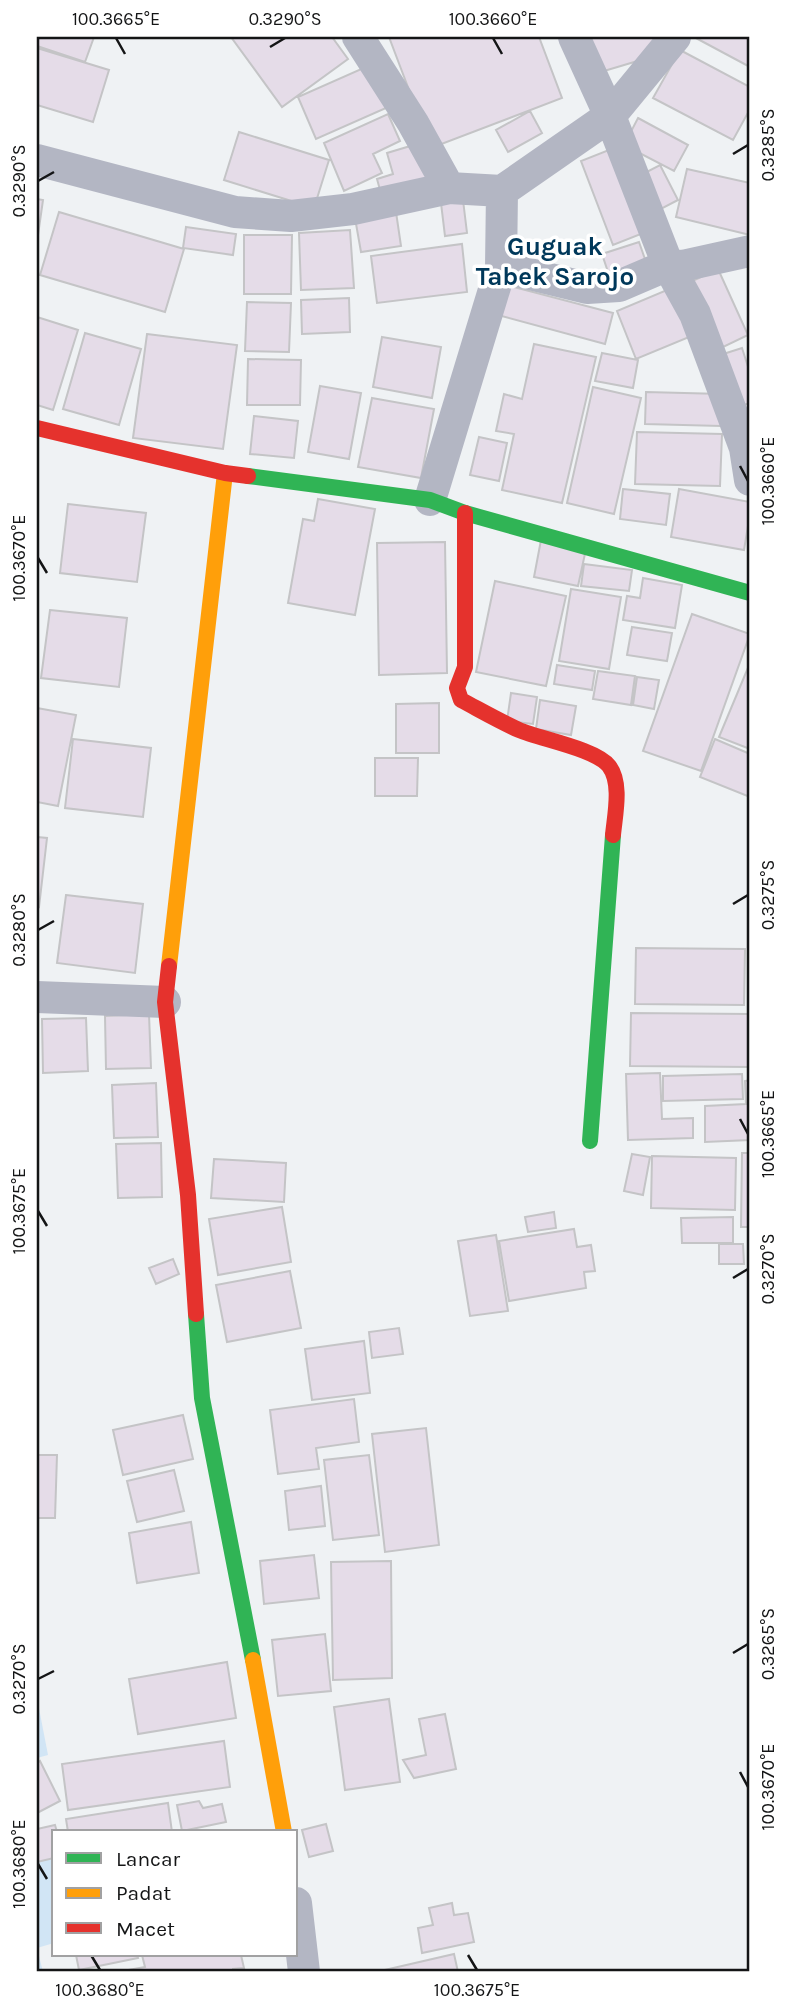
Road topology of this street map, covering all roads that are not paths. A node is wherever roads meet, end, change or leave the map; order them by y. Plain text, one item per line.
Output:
1 (358, 37) edge
2 (574, 37) edge
3 (675, 37) edge
4 (610, 116) junction
5 (37, 160) edge
6 (449, 188) junction
7 (502, 191) junction
8 (750, 251) edge
9 (668, 265) junction
10 (501, 267) junction
11 (37, 428) edge
12 (225, 472) junction
13 (750, 480) edge
14 (430, 500) junction
15 (465, 513) junction
16 (750, 593) edge
17 (37, 997) edge
18 (165, 1002) junction
19 (590, 1141) dead end
20 (284, 1830) edge
21 (298, 1920) edge
22 (304, 1972) edge

1 - 6 street
2 - 4 street
3 - 4 street
4 - 7 street
4 - 9 street
5 - 6 street
6 - 7 street
7 - 10 street
8 - 9 street
9 - 10 street
9 - 13 street
10 - 14 street
11 - 12 street
12 - 14 street
12 - 18 street
14 - 15 street
15 - 16 street
15 - 19 street
17 - 18 street
18 - 20 street
21 - 22 street

